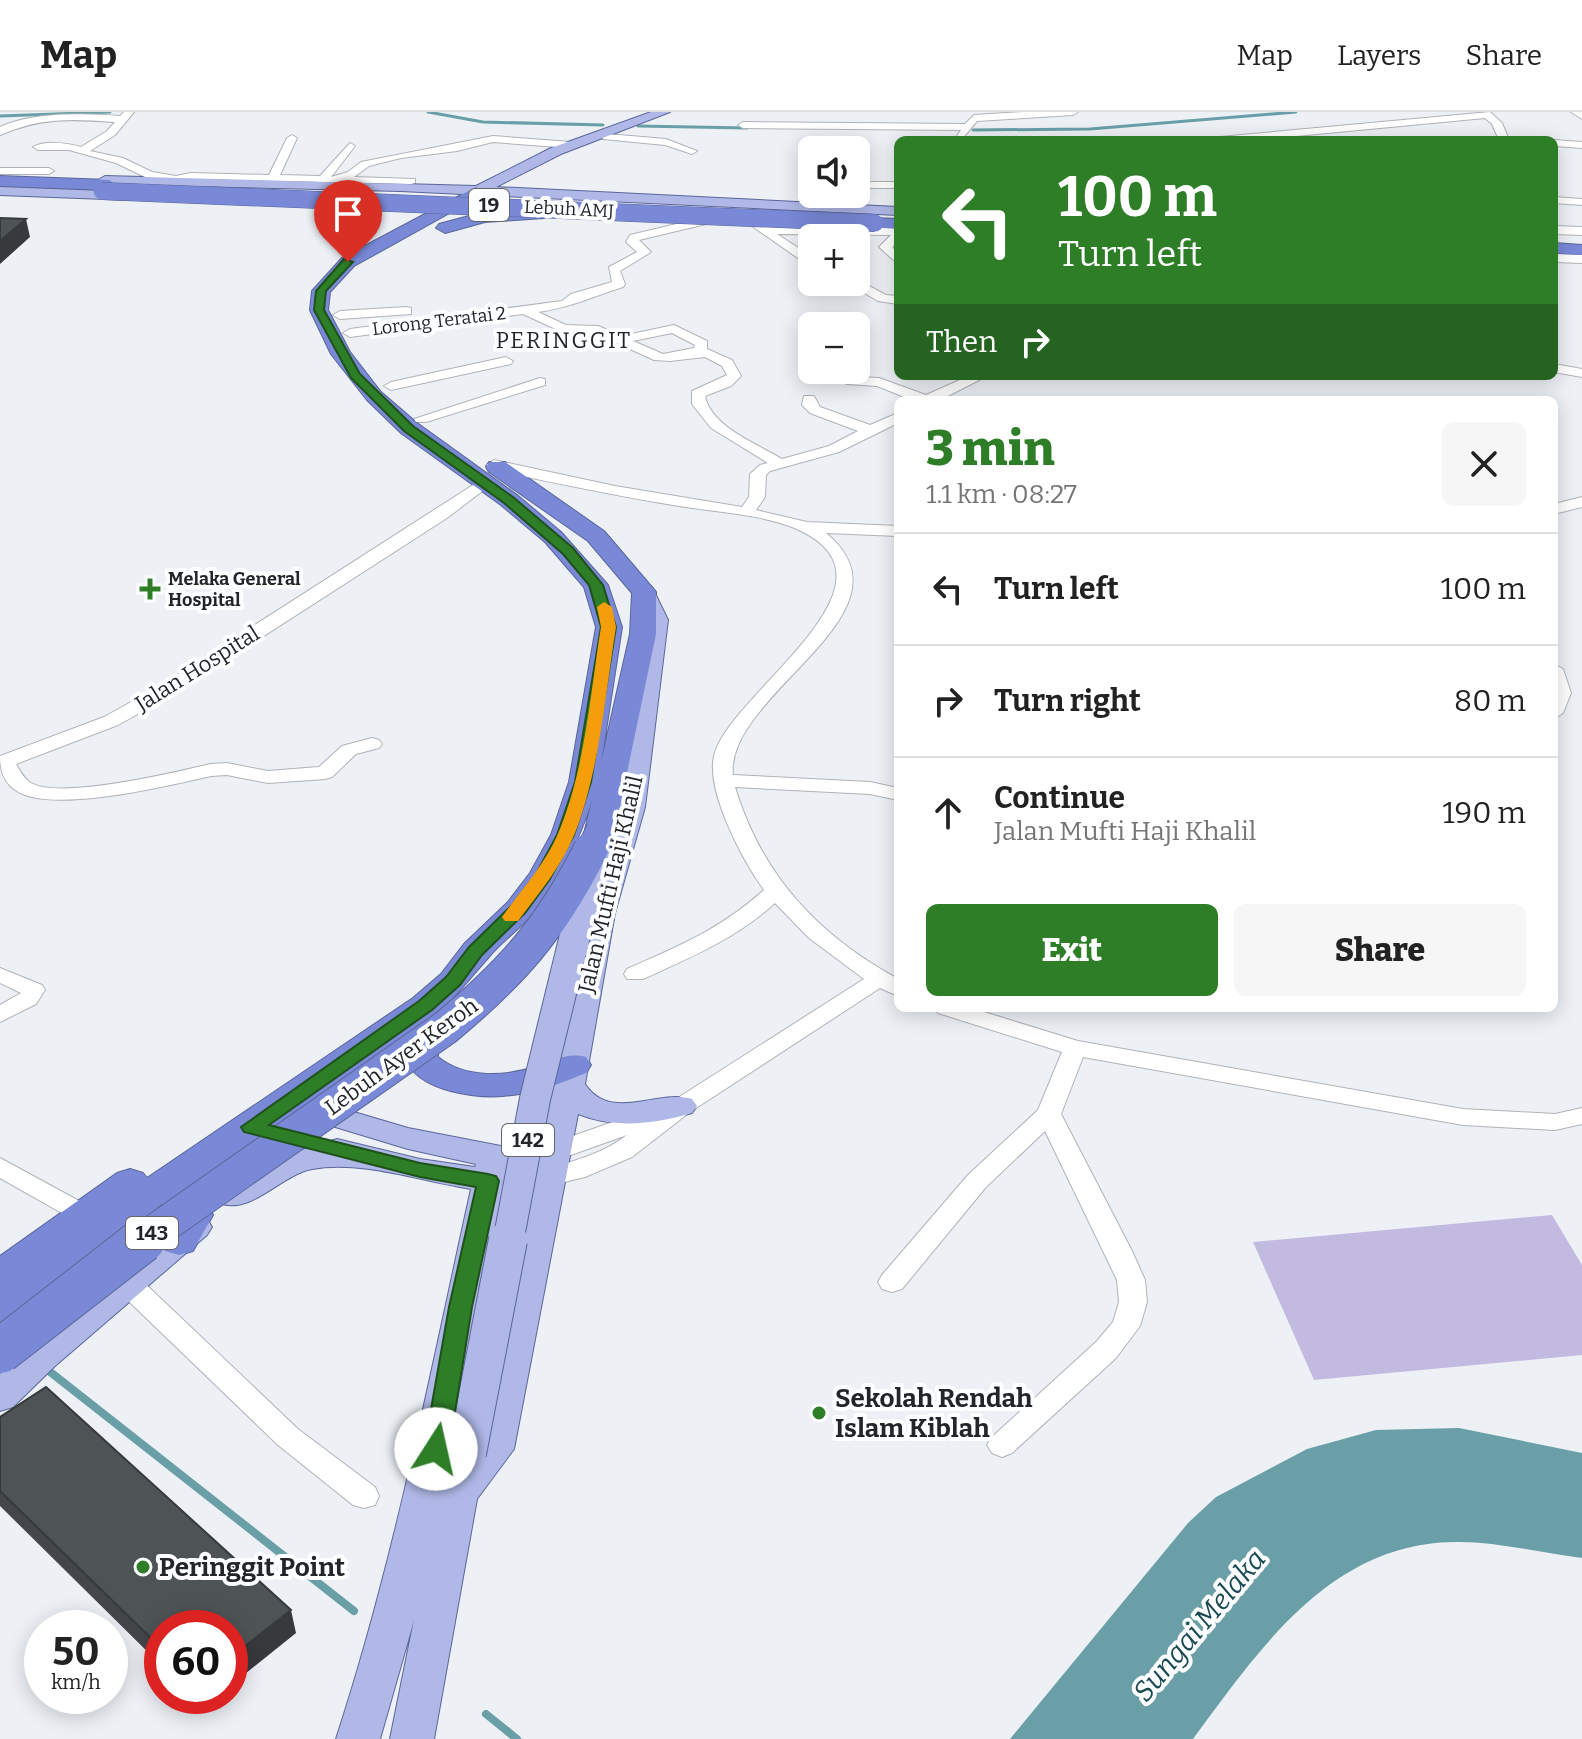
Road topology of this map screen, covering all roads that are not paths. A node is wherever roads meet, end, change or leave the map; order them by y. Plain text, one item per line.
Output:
1 (661, 112) edge
2 (938, 112) edge
3 (1073, 112) edge
4 (1576, 112) edge
5 (126, 116) edge
6 (1489, 116) edge
7 (1582, 116) edge
8 (632, 124) junction
9 (743, 125) dead end
10 (944, 127) junction
11 (968, 127) junction
12 (1358, 130) junction
13 (0, 132) edge
14 (1393, 134) edge
15 (963, 136) edge
16 (1278, 136) edge
17 (1306, 136) edge
18 (1365, 136) edge
19 (1502, 136) edge
20 (607, 137) junction
21 (292, 138) dead end
22 (1558, 143) edge
23 (571, 145) junction
24 (1582, 145) edge
25 (350, 146) dead end
26 (38, 147) dead end
27 (83, 151) junction
28 (692, 151) dead end
29 (543, 168) junction
30 (0, 171) edge
31 (49, 171) dead end
32 (273, 178) junction
33 (171, 179) junction
34 (328, 180) junction
35 (0, 181) edge
36 (405, 184) junction
37 (504, 184) junction
38 (870, 185) edge
39 (894, 185) edge
40 (379, 186) junction
41 (106, 188) junction
42 (0, 189) edge
43 (476, 192) junction
44 (555, 196) junction
45 (594, 197) junction
46 (1558, 203) edge
47 (1582, 204) edge
48 (361, 205) junction
49 (382, 206) junction
50 (474, 211) junction
51 (541, 214) junction
52 (607, 218) junction
53 (444, 219) junction
54 (702, 222) junction
55 (892, 222) edge
56 (759, 227) junction
57 (1558, 230) edge
58 (1582, 231) edge
59 (398, 233) junction
60 (1582, 242) edge
61 (1558, 250) edge
62 (1582, 250) edge
63 (1558, 251) edge
64 (1558, 252) edge
65 (798, 253) edge
66 (894, 256) edge
67 (1582, 259) edge
68 (870, 291) edge
69 (894, 299) edge
70 (503, 301) dead end
71 (528, 311) junction
72 (345, 324) junction
73 (624, 339) junction
74 (700, 349) junction
75 (506, 361) dead end
76 (1558, 369) edge
77 (1582, 373) edge
78 (971, 380) edge
79 (540, 382) dead end
80 (870, 382) edge
81 (391, 386) junction
82 (916, 396) edge
83 (936, 396) edge
84 (809, 399) dead end
85 (421, 419) junction
86 (894, 419) edge
87 (872, 431) junction
88 (779, 463) junction
89 (493, 480) junction
90 (1582, 502) edge
91 (1558, 508) edge
92 (747, 512) junction
93 (807, 527) junction
94 (894, 531) edge
95 (644, 592) junction
96 (1558, 681) edge
97 (1558, 703) edge
98 (372, 744) dead end
99 (2, 763) edge
100 (723, 780) junction
101 (894, 793) edge
102 (583, 832) junction
103 (775, 891) junction
104 (476, 951) junction
105 (635, 974) dead end
106 (0, 975) edge
107 (453, 981) junction
108 (888, 984) edge
109 (959, 1012) edge
110 (0, 1015) edge
111 (1075, 1048) junction
112 (572, 1074) junction
113 (288, 1102) junction
114 (681, 1106) junction
115 (1049, 1114) junction
116 (1582, 1116) edge
117 (251, 1127) junction
118 (355, 1155) junction
119 (551, 1165) junction
120 (0, 1167) edge
121 (491, 1169) junction
122 (125, 1211) junction
123 (83, 1214) junction
124 (179, 1241) junction
125 (0, 1276) edge
126 (892, 1282) dead end
127 (127, 1283) junction
128 (0, 1312) edge
129 (0, 1351) edge
130 (0, 1397) edge
131 (1002, 1445) dead end
132 (459, 1494) junction
133 (364, 1496) dead end
134 (358, 1739) edge
135 (412, 1739) edge

1 - 8 main road, 19
2 - 10 street
3 - 11 street
4 - 7 street
5 - 13 street
5 - 27 street
6 - 12 street
6 - 14 street
6 - 19 street
8 - 20 main road, 19
8 - 23 main road, 19
9 - 10 street
10 - 11 street
11 - 15 street
12 - 14 street
12 - 16 street
12 - 17 street
14 - 18 street
20 - 28 street
20 - 29 main road, 19
21 - 32 street
22 - 24 street
23 - 34 street
23 - 37 main road, 19
25 - 34 street
26 - 27 street
27 - 33 street
29 - 37 main road, 19
29 - 44 main road
30 - 31 street
32 - 33 street
32 - 34 street
33 - 35 main road
33 - 40 main road
34 - 36 street
35 - 41 highway, Lebuh AMJ / 19
36 - 37 main road
36 - 40 main road
36 - 43 main road
37 - 43 main road
37 - 44 main road
37 - 50 highway, Jalan Mufti Haji Khalil / 142
38 - 39 street
40 - 48 main road
41 - 42 highway, Lebuh AMJ / 19
41 - 55 highway, Lebuh AMJ / 19, bridge
42 - 48 main road
43 - 53 highway, Jalan Mufti Haji Khalil / 142
44 - 45 main road
45 - 52 main road
45 - 55 main road
46 - 47 street
48 - 49 main road
49 - 53 main road
49 - 59 highway
50 - 51 main road
50 - 53 highway, Jalan Mufti Haji Khalil / 142
51 - 52 main road
51 - 53 highway
52 - 54 main road
53 - 59 highway, Jalan Mufti Haji Khalil / 142
53 - 72 highway, Jalan Mufti Haji Khalil / 142
54 - 56 main road
54 - 71 street, Lorong Teratai 2
55 - 56 main road
55 - 66 street
56 - 65 street
57 - 58 street
59 - 89 highway, Jalan Mufti Haji Khalil / 142
60 - 61 highway
62 - 63 highway
64 - 67 street
68 - 69 street
70 - 72 street
71 - 72 street, Lorong Teratai 2
71 - 73 street
72 - 81 highway, Jalan Mufti Haji Khalil / 142
73 - 74 street
73 - 74 street
74 - 88 street
75 - 81 street
76 - 77 street
78 - 83 street
79 - 85 street
80 - 82 street
81 - 85 highway, Jalan Mufti Haji Khalil / 142
84 - 87 street
85 - 89 highway, Jalan Mufti Haji Khalil / 142
86 - 87 street
87 - 88 street
88 - 92 street
89 - 92 street, Jalan Hospital
89 - 95 highway, Jalan Mufti Haji Khalil / 142
89 - 99 street, Jalan Hospital
89 - 102 highway, Jalan Mufti Haji Khalil / 142
90 - 91 street
92 - 93 street, Jalan Hospital
93 - 94 street, Jalan Hospital
93 - 100 street
95 - 102 highway, 142
95 - 112 main road, Jalan Mufti Haji Khalil / 142
96 - 97 street
98 - 99 street
100 - 101 street
100 - 103 street
102 - 104 highway, 143
102 - 129 highway, Lebuh Ayer Keroh / 143, bridge
102 - 132 main road, 142, bridge
103 - 105 street
103 - 108 street
104 - 107 highway
104 - 123 highway, Lebuh Ayer Keroh / 143
106 - 110 street
107 - 112 highway
107 - 113 highway
108 - 114 street
109 - 111 street
111 - 115 street
111 - 116 street
112 - 114 main road
112 - 119 main road, Jalan Mufti Haji Khalil / 142
113 - 117 highway
113 - 121 main road
114 - 119 street
115 - 126 street
115 - 131 street
117 - 118 main road
117 - 122 highway
118 - 121 main road
118 - 124 main road
119 - 121 main road
119 - 132 main road, Jalan Mufti Haji Khalil / 142
120 - 123 street
121 - 134 main road, 142
122 - 124 highway
122 - 128 highway
123 - 125 highway, Lebuh Ayer Keroh / 143
124 - 127 main road
127 - 130 main road
127 - 133 street
132 - 135 main road, Jalan Mufti Haji Khalil / 142

